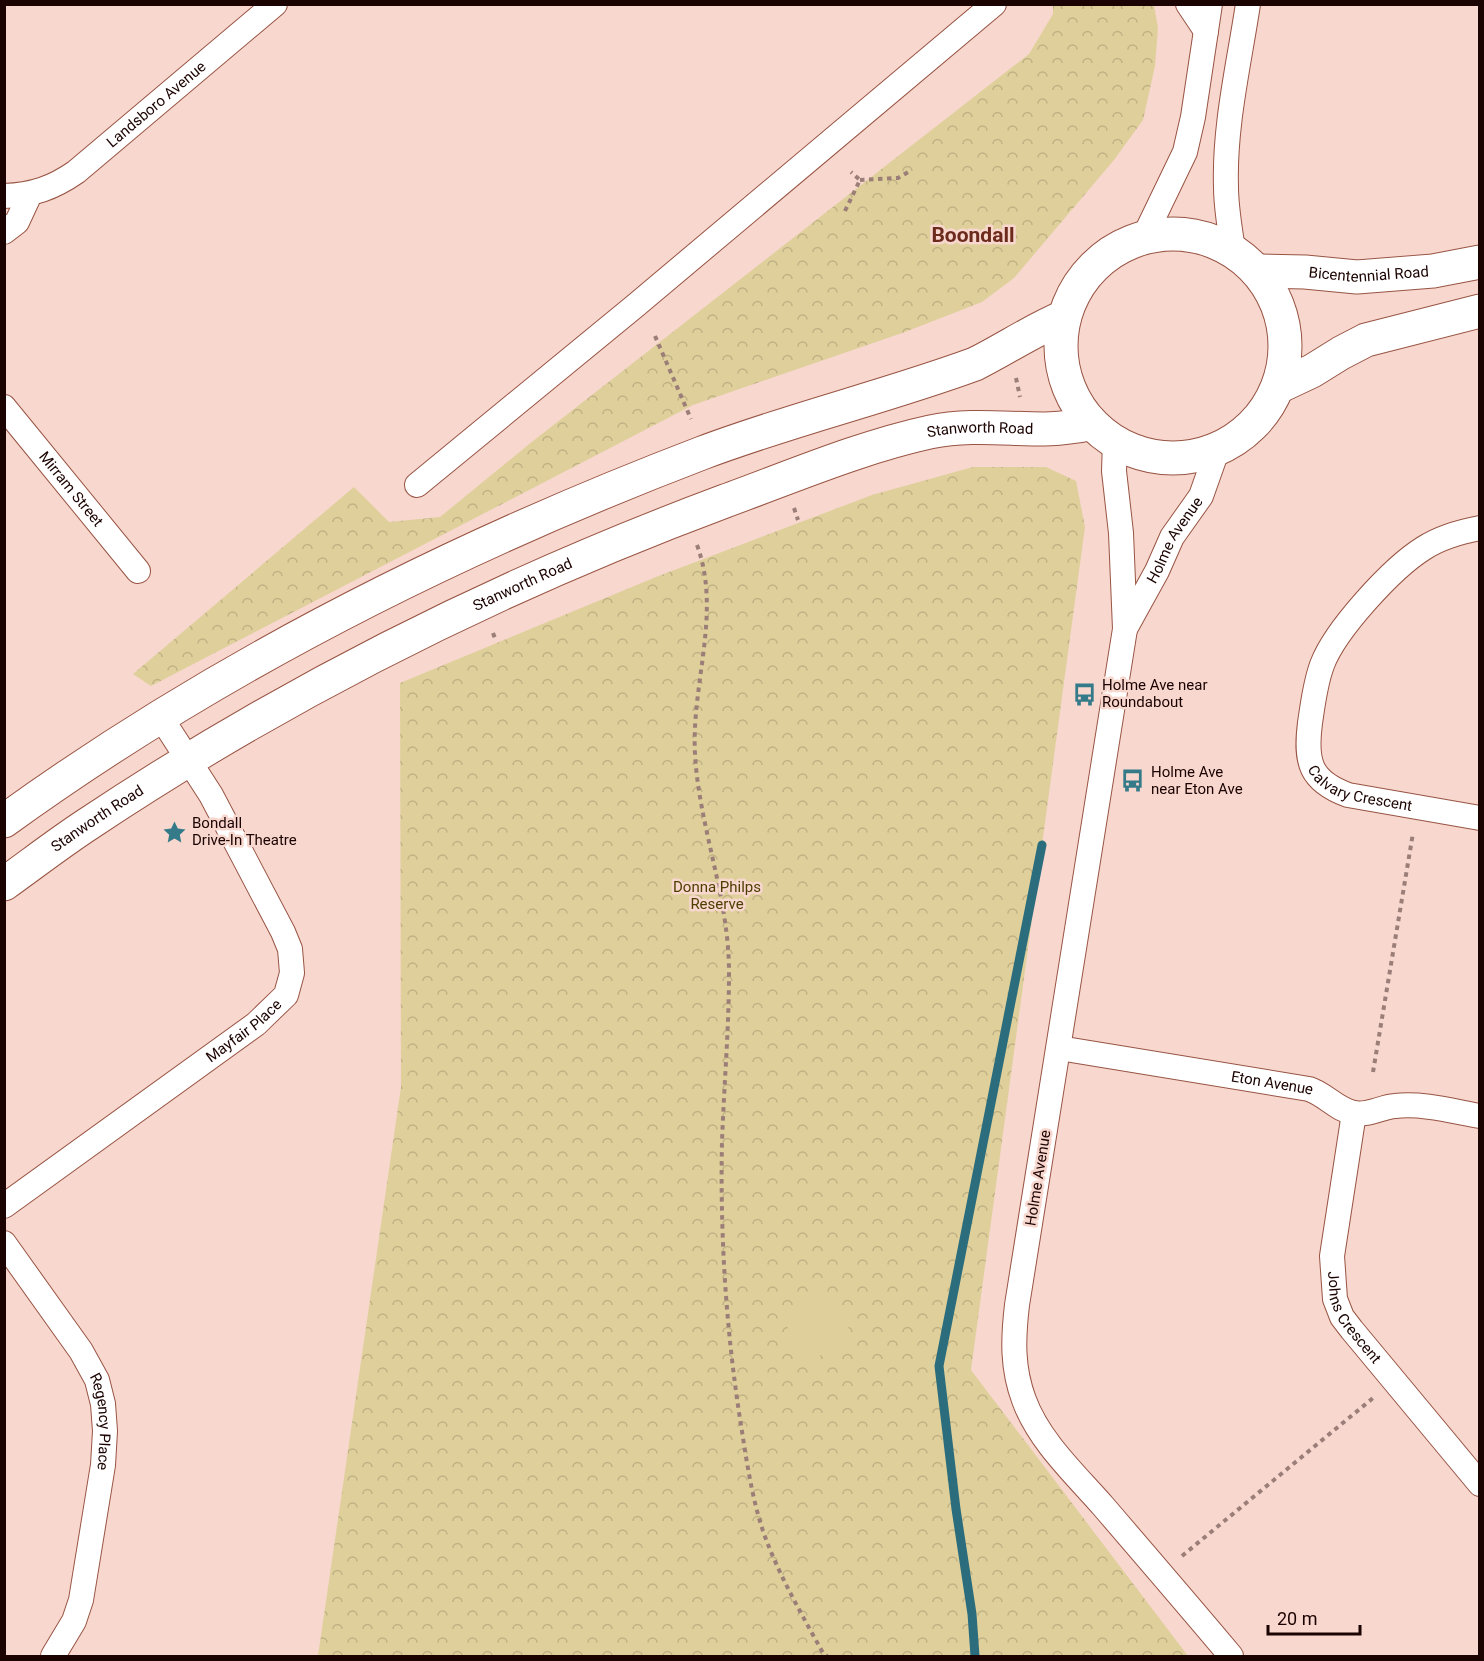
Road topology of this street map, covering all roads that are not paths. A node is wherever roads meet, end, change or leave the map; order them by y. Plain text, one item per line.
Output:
1 (275, 4) edge
2 (994, 4) edge
3 (1188, 4) edge
4 (1210, 4) edge
5 (1248, 4) edge
6 (1206, 31) junction
7 (30, 194) junction
8 (4, 196) edge
9 (4, 232) edge
10 (1144, 237) junction
11 (1245, 261) junction
12 (1479, 262) edge
13 (1479, 311) edge
14 (1064, 317) junction
15 (1278, 387) junction
16 (4, 407) edge
17 (1103, 433) junction
18 (1218, 448) junction
19 (417, 485) dead end
20 (1479, 528) edge
21 (138, 571) dead end
22 (1125, 629) junction
23 (160, 716) junction
24 (188, 760) junction
25 (1479, 818) edge
26 (4, 821) edge
27 (4, 884) edge
28 (1059, 1048) junction
29 (1354, 1113) junction
30 (1479, 1116) edge
31 (4, 1206) edge
32 (4, 1243) edge
33 (1479, 1484) edge
34 (53, 1656) edge
35 (1231, 1656) edge

1 - 7 street, Landsboro Avenue
2 - 19 street
3 - 6 street
4 - 6 street
5 - 11 street
6 - 10 street
7 - 8 street
7 - 9 street
10 - 11 main road
10 - 14 main road
11 - 12 main road, Bicentennial Road
11 - 15 main road
13 - 15 main road
14 - 17 main road
14 - 23 main road
15 - 18 main road
16 - 21 street, Mirram Street
17 - 18 main road
17 - 22 street, Holme Avenue
17 - 24 main road, Stanworth Road
18 - 22 street, Holme Avenue
20 - 25 street, Calvary Crescent
22 - 28 street, Holme Avenue
23 - 24 street, Mayfair Place
23 - 26 main road
24 - 27 main road, Stanworth Road
24 - 31 street, Mayfair Place
28 - 29 street, Eton Avenue
28 - 35 street, Holme Avenue
29 - 30 street
29 - 33 street, Johns Crescent
32 - 34 street, Regency Place

